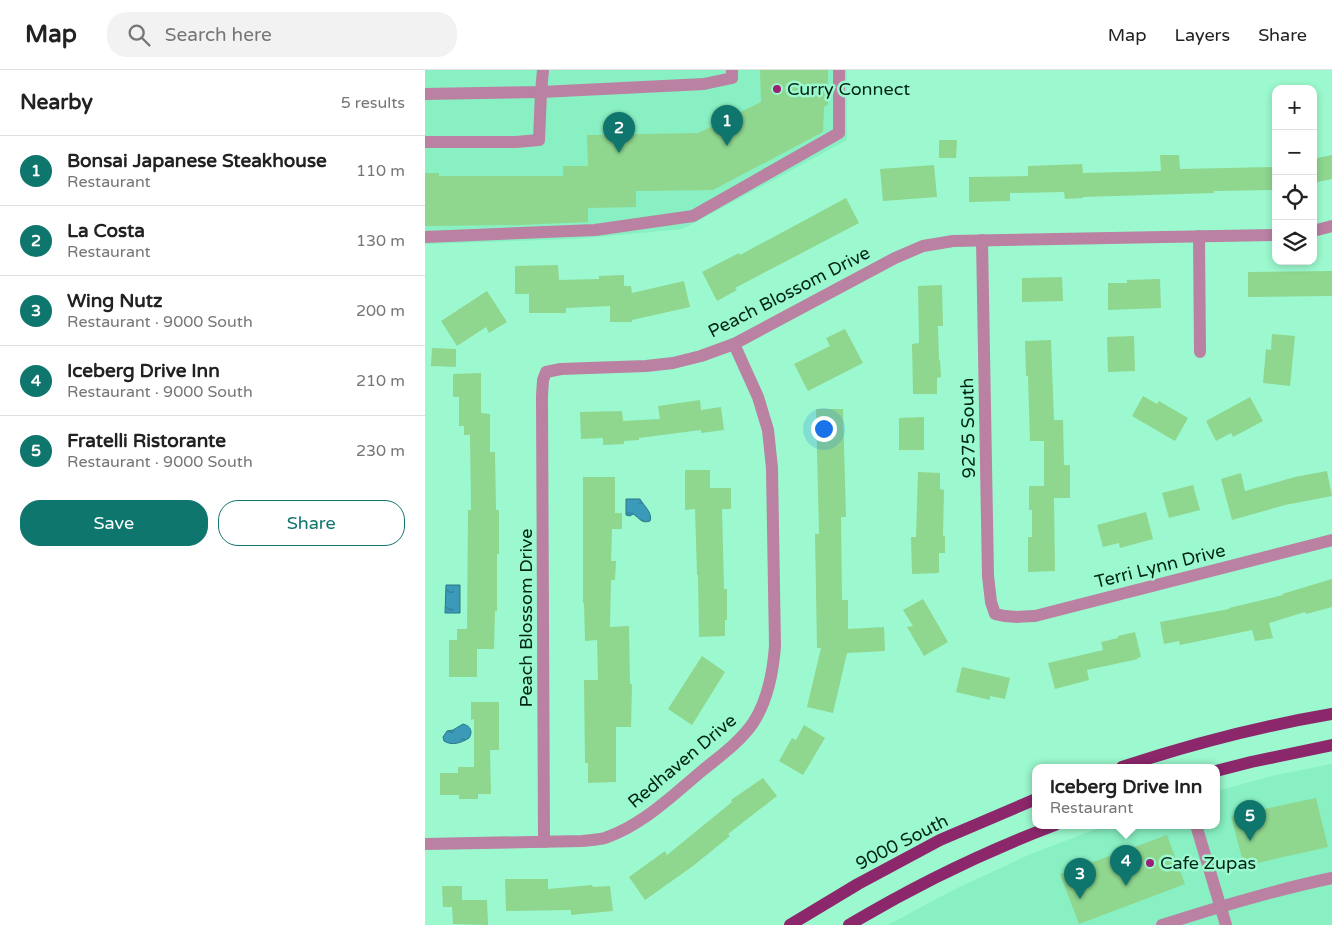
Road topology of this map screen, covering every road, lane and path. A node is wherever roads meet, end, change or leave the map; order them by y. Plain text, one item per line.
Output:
1 (543, 70) edge
2 (732, 70) edge
3 (839, 70) edge
4 (541, 92) junction
5 (425, 94) edge
6 (425, 142) edge
7 (1332, 226) edge
8 (1317, 230) edge
9 (1272, 235) edge
10 (1199, 236) junction
11 (425, 237) edge
12 (982, 240) junction
13 (733, 344) junction
14 (1200, 352) dead end
15 (1332, 540) edge
16 (995, 614) joint
17 (1332, 714) edge
18 (1332, 745) edge
19 (1131, 764) edge
20 (1220, 770) edge
21 (1032, 801) edge
22 (1046, 829) edge
23 (1197, 829) edge
24 (544, 842) junction
25 (425, 844) edge
26 (1332, 878) edge
27 (1220, 906) junction
28 (789, 925) edge
29 (849, 925) edge
30 (1162, 925) edge
31 (1226, 925) edge

1 - 4 street
2 - 4 street
3 - 11 street
4 - 5 street
4 - 6 street
7 - 8 street
9 - 10 street, Peach Blossom Drive
10 - 12 street, Peach Blossom Drive
10 - 14 street
12 - 13 street, Peach Blossom Drive
12 - 16 street, 9275 South
13 - 24 street, Redhaven Drive
13 - 24 street, Peach Blossom Drive
15 - 16 street, Terri Lynn Drive
17 - 19 main road
18 - 20 main road
21 - 28 main road, 9000 South
22 - 29 main road
23 - 27 street
24 - 25 street, Redhaven Drive
26 - 27 street
27 - 30 street
27 - 31 street

